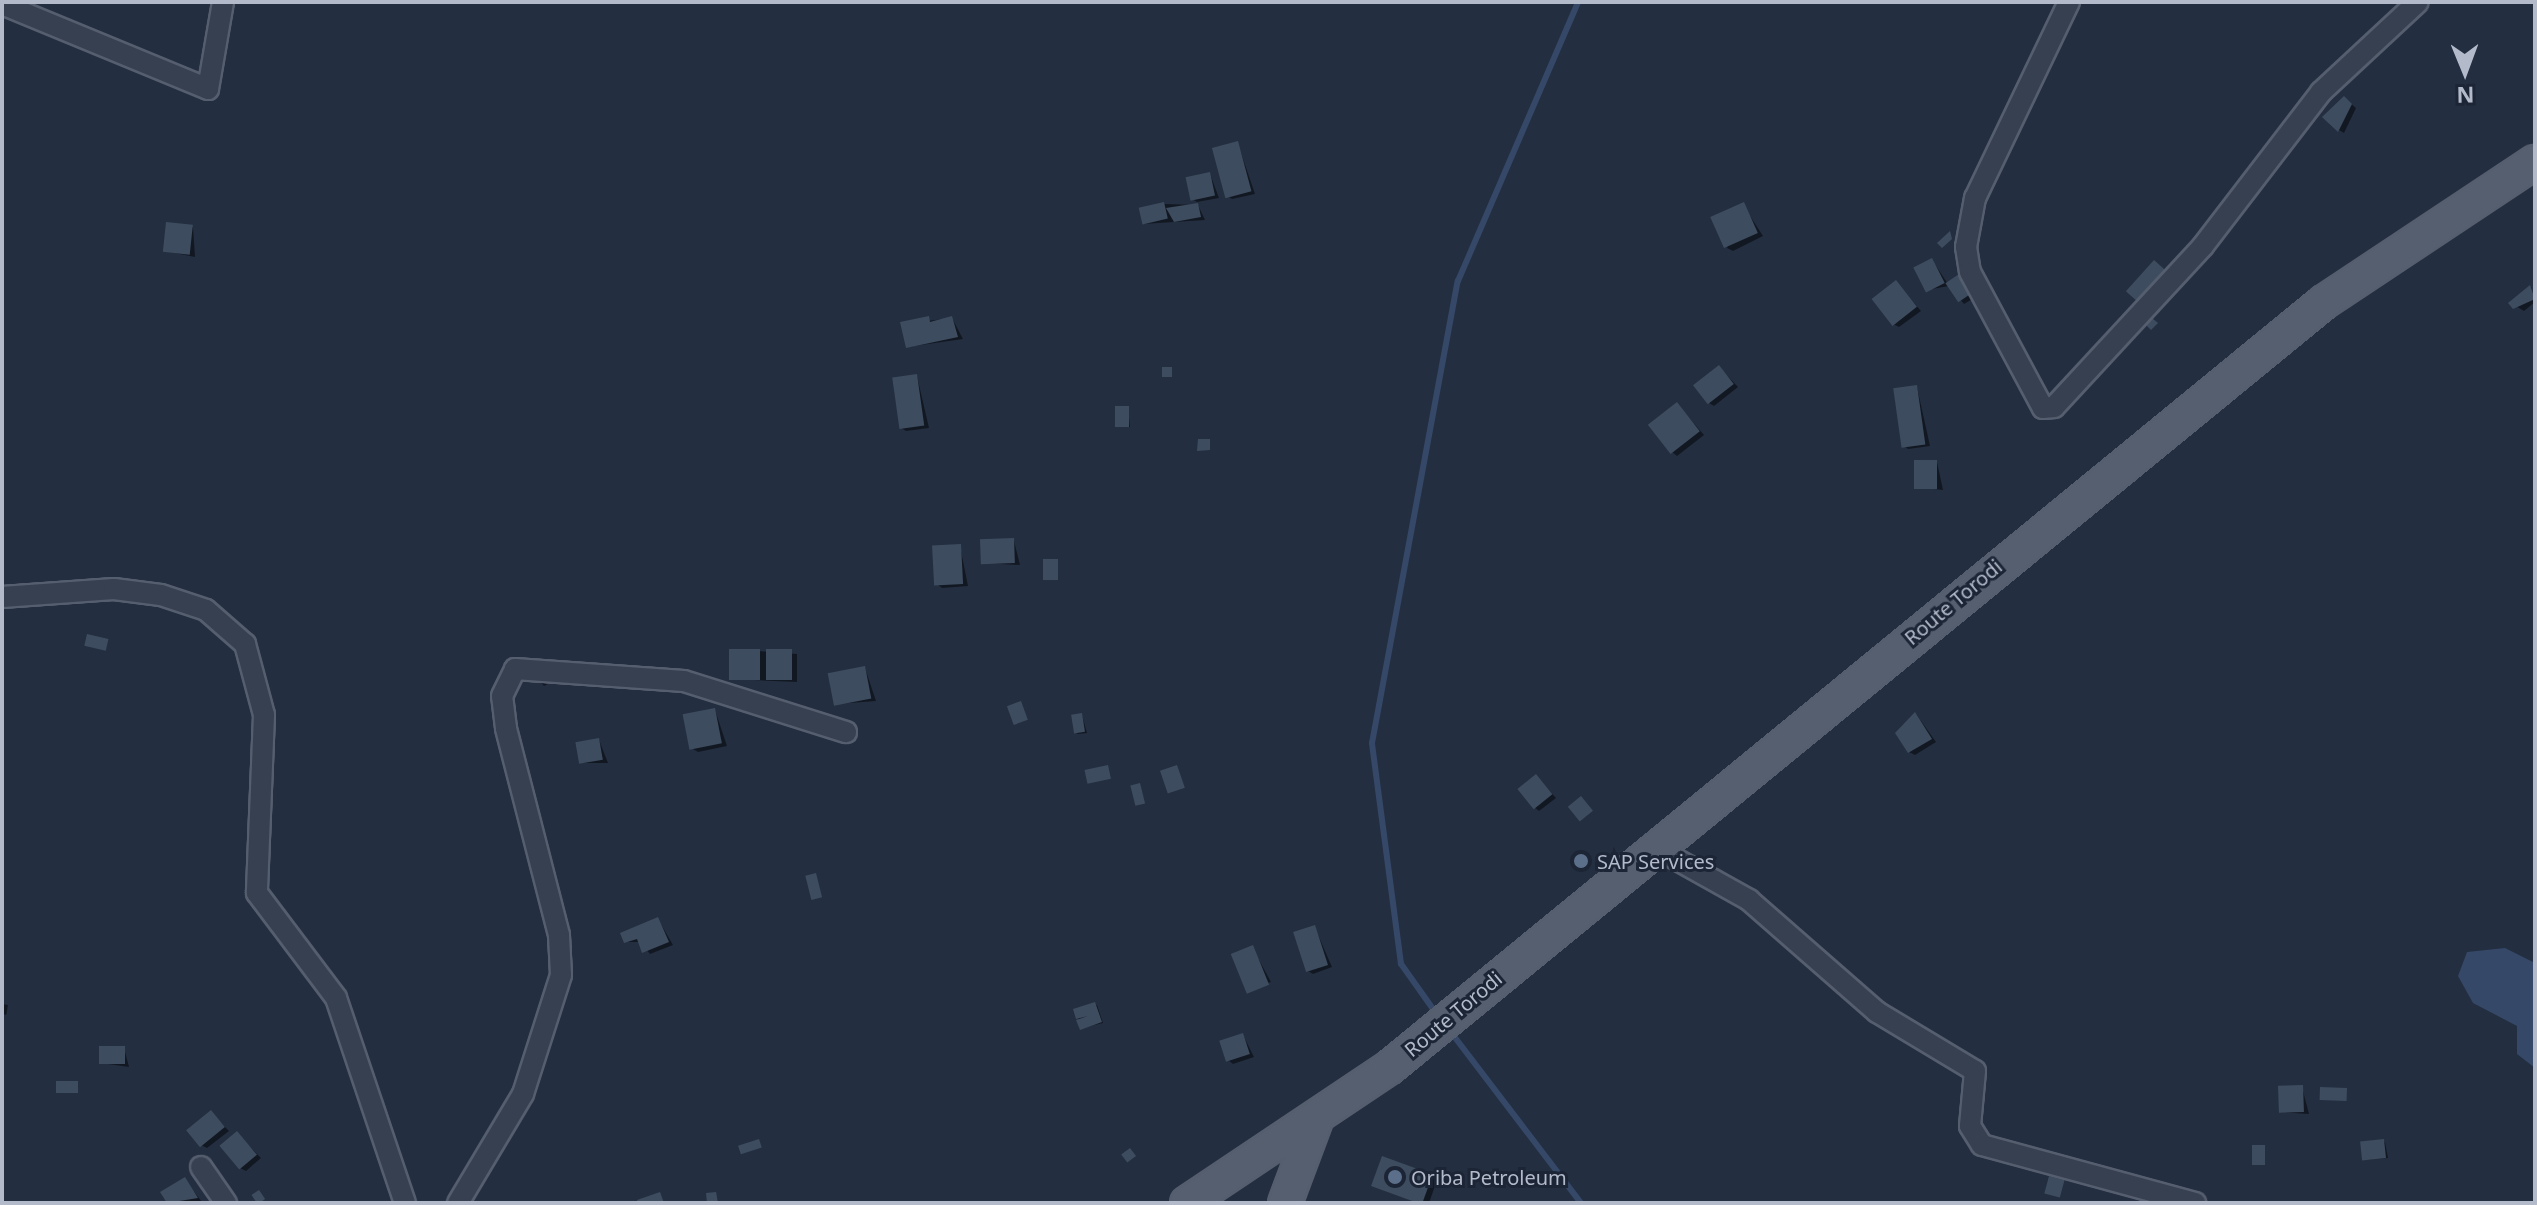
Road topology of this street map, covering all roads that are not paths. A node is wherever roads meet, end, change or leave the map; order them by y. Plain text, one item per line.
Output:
1 (223, 2) edge
2 (2069, 2) edge
3 (2418, 2) edge
4 (2, 4) edge
5 (2535, 162) edge
6 (2, 597) edge
7 (846, 732) dead end
8 (1656, 848) junction
9 (1316, 1120) junction
10 (201, 1167) dead end
11 (1210, 1201) edge
12 (226, 1203) edge
13 (405, 1203) edge
14 (458, 1203) edge
15 (1285, 1203) edge
16 (2195, 1203) edge

1 - 4 street
2 - 3 street
5 - 8 main road, Route Torodi
6 - 13 street
7 - 14 street
8 - 9 main road, Route Torodi
8 - 16 street
9 - 11 main road, Route Torodi
9 - 15 main road
10 - 12 street

